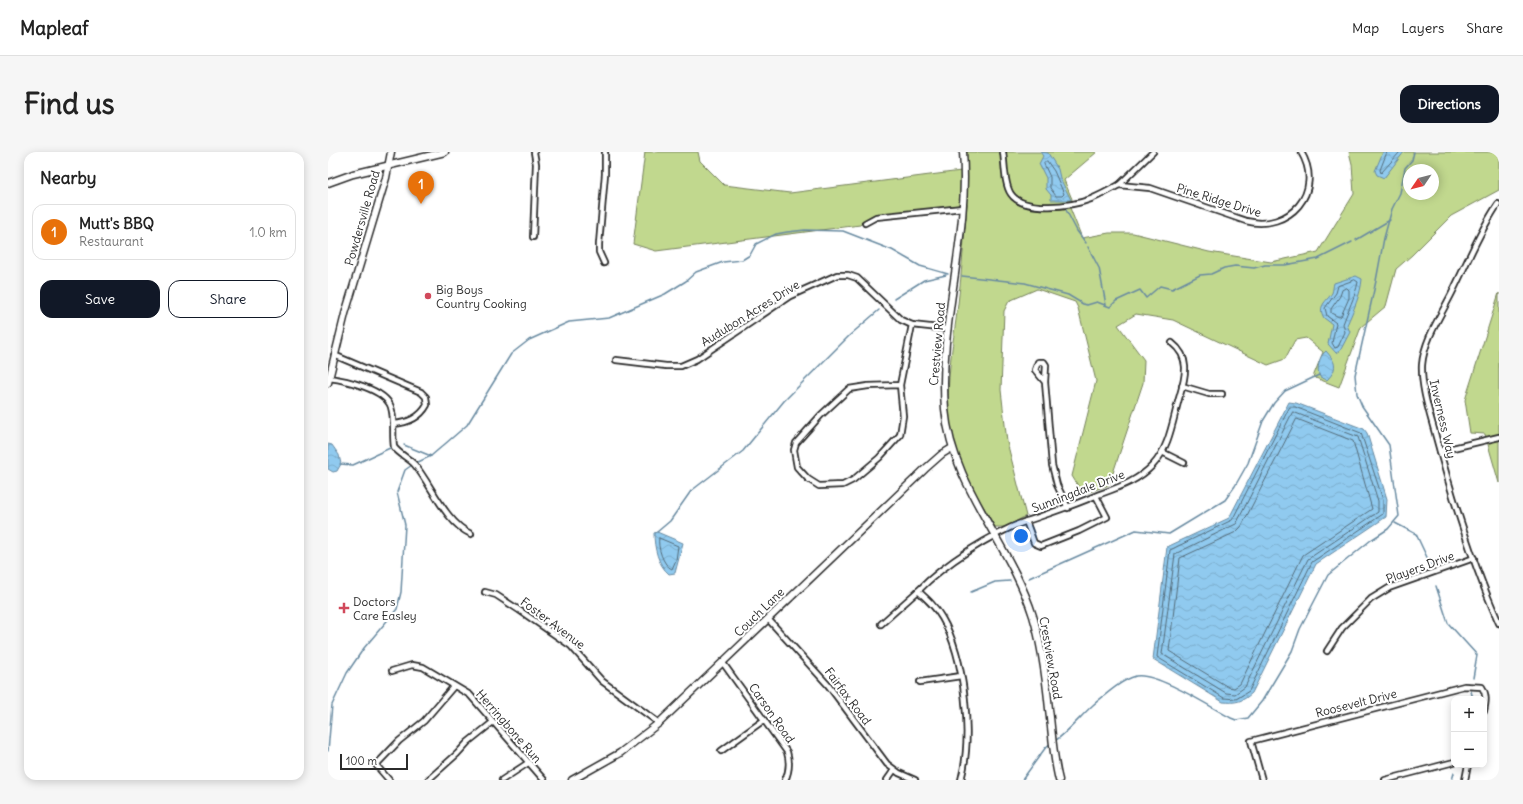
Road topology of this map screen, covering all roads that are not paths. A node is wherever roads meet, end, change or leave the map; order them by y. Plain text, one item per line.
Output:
1 (391, 152) edge
2 (445, 152) edge
3 (534, 152) edge
4 (605, 152) edge
5 (963, 152) edge
6 (1003, 152) edge
7 (1153, 152) edge
8 (1301, 152) edge
9 (388, 166) junction
10 (328, 183) edge
11 (1119, 185) junction
12 (1498, 204) dead end
13 (963, 208) junction
14 (865, 223) dead end
15 (533, 237) dead end
16 (604, 263) dead end
17 (912, 325) junction
18 (948, 329) junction
19 (1172, 343) dead end
20 (334, 356) junction
21 (616, 360) dead end
22 (328, 380) edge
23 (1045, 382) dead end
24 (900, 385) junction
25 (1182, 386) junction
26 (1222, 394) dead end
27 (393, 424) junction
28 (1499, 437) edge
29 (952, 448) junction
30 (1440, 451) junction
31 (1162, 452) junction
32 (1184, 463) dead end
33 (1096, 496) junction
34 (1068, 508) junction
35 (1026, 522) junction
36 (471, 534) dead end
37 (995, 536) junction
38 (1474, 558) junction
39 (918, 591) junction
40 (485, 592) dead end
41 (768, 619) junction
42 (1499, 623) edge
43 (881, 624) dead end
44 (1327, 651) dead end
45 (723, 663) junction
46 (392, 671) dead end
47 (961, 676) junction
48 (920, 682) dead end
49 (454, 686) junction
50 (1486, 696) edge
51 (764, 720) junction
52 (493, 722) junction
53 (659, 723) junction
54 (721, 751) dead end
55 (528, 763) junction
56 (1451, 763) edge
57 (1467, 768) edge
58 (894, 770) junction
59 (389, 780) edge
60 (428, 780) edge
61 (502, 780) edge
62 (544, 780) edge
63 (572, 780) edge
64 (785, 780) edge
65 (888, 780) edge
66 (914, 780) edge
67 (961, 780) edge
68 (1059, 780) edge
69 (1262, 780) edge
70 (1385, 780) edge
71 (1465, 780) edge

1 - 9 street, Powdersville Road
2 - 9 street
3 - 15 street
4 - 16 street
5 - 13 street, Crestview Road
6 - 11 street
7 - 11 street
8 - 11 street, Pine Ridge Drive
9 - 10 street
9 - 20 street, Powdersville Road
12 - 30 street, Inverness Way
13 - 14 street
13 - 18 street, Crestview Road
17 - 18 street, Audubon Acres Drive
17 - 21 street, Audubon Acres Drive
17 - 24 street
18 - 29 street, Crestview Road
19 - 25 street, Sunningdale Drive
20 - 22 street, Powdersville Road
20 - 27 street
22 - 27 street
23 - 34 street
24 - 24 street
25 - 26 street
25 - 31 street, Sunningdale Drive
27 - 36 street
28 - 30 street
29 - 37 street, Crestview Road
29 - 41 street, Couch Lane
30 - 38 street, Inverness Way
31 - 32 street
31 - 33 street, Sunningdale Drive
33 - 34 street, Sunningdale Drive
33 - 35 street
34 - 35 street, Sunningdale Drive
35 - 37 street, Sunningdale Drive
37 - 39 street, Sunningdale Drive
37 - 68 street, Crestview Road
38 - 42 street, Inverness Way
38 - 44 street, Players Drive
39 - 43 street, Sunningdale Drive
39 - 47 street
40 - 53 street, Foster Avenue
41 - 45 street, Couch Lane
41 - 58 street, Fairfax Road
45 - 51 street, Carson Road
45 - 53 street, Couch Lane
46 - 49 street, Herringbone Run
47 - 48 street
47 - 67 street
49 - 52 street, Herringbone Run
49 - 59 street
50 - 69 street, Roosevelt Drive
51 - 54 street
51 - 64 street, Carson Road
52 - 55 street, Herringbone Run
52 - 60 street
53 - 63 street, Couch Lane
55 - 61 street
55 - 62 street, Herringbone Run
56 - 70 street
57 - 71 street
58 - 65 street
58 - 66 street, Fairfax Road

